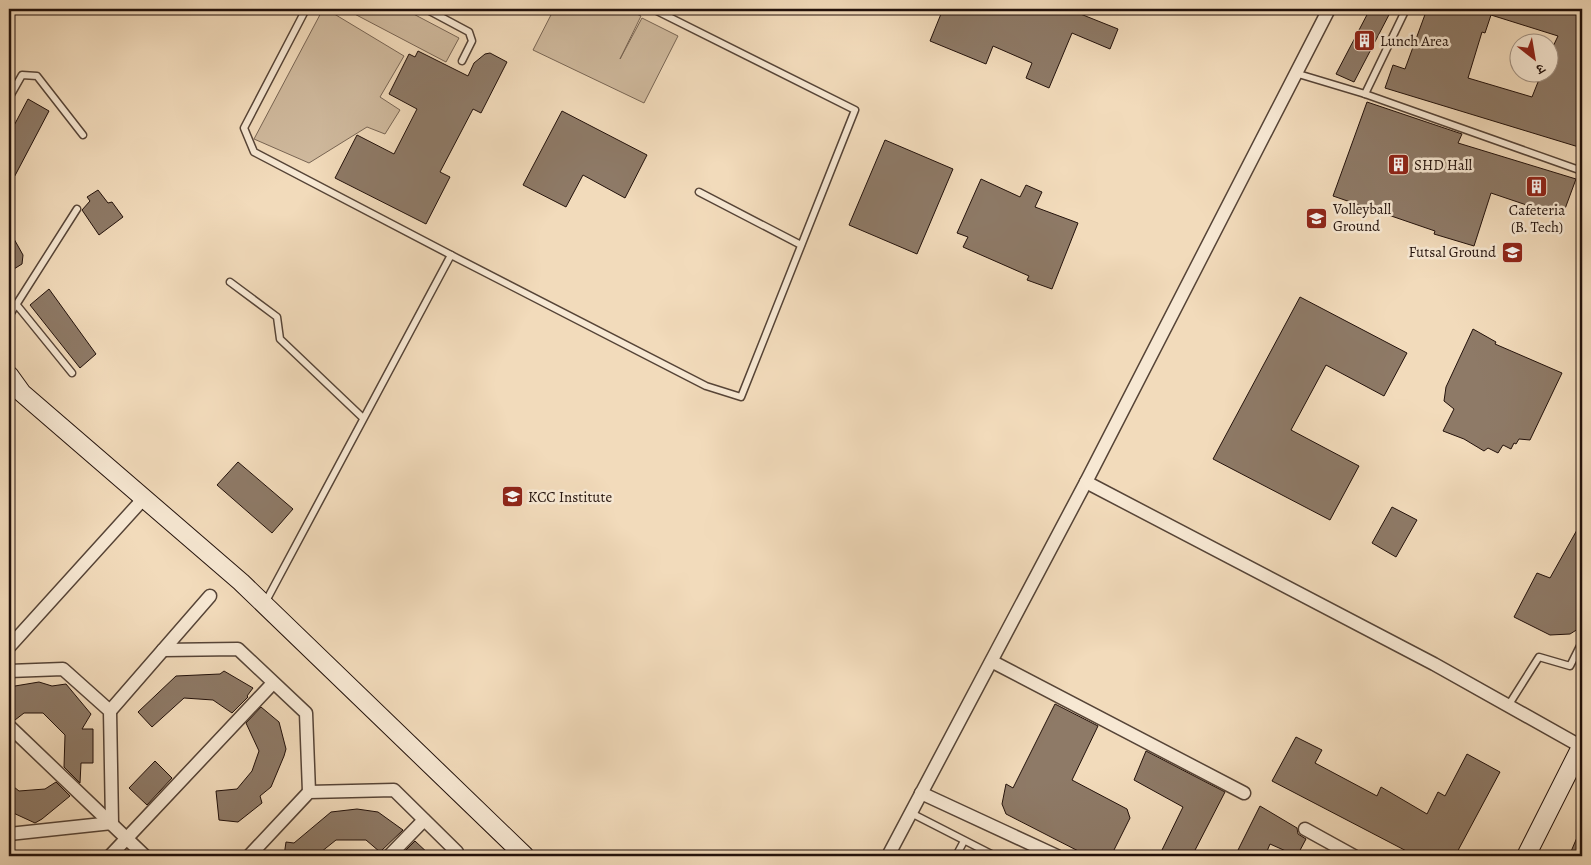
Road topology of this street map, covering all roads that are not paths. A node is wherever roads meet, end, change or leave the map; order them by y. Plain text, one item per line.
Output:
1 (306, 9) edge
2 (426, 9) edge
3 (653, 9) edge
4 (1329, 9) edge
5 (1406, 9) edge
6 (462, 61) dead end
7 (1295, 73) junction
8 (1365, 94) junction
9 (9, 98) edge
10 (83, 135) dead end
11 (1582, 171) edge
12 (699, 192) dead end
13 (77, 209) dead end
14 (802, 244) junction
15 (451, 255) junction
16 (230, 282) dead end
17 (16, 304) junction
18 (9, 316) edge
19 (72, 373) dead end
20 (9, 376) edge
21 (364, 418) junction
22 (1086, 482) junction
23 (144, 498) junction
24 (210, 596) dead end
25 (264, 604) junction
26 (1582, 642) edge
27 (9, 647) edge
28 (163, 650) junction
29 (993, 662) junction
30 (9, 671) edge
31 (273, 683) junction
32 (1507, 707) junction
33 (110, 711) junction
34 (9, 726) edge
35 (1582, 746) edge
36 (309, 792) junction
37 (921, 793) junction
38 (1244, 793) dead end
39 (910, 813) junction
40 (424, 820) junction
41 (112, 823) junction
42 (1306, 829) dead end
43 (9, 834) edge
44 (127, 838) junction
45 (964, 841) junction
46 (110, 856) edge
47 (145, 856) edge
48 (249, 856) edge
49 (389, 856) edge
50 (457, 856) edge
51 (525, 856) edge
52 (888, 856) edge
53 (956, 856) edge
54 (995, 856) edge
55 (1056, 856) edge
56 (1354, 856) edge
57 (1526, 856) edge

1 - 15 lane
2 - 6 lane
3 - 14 lane
4 - 7 street
5 - 8 lane
7 - 8 lane
7 - 22 street
8 - 11 lane
9 - 10 lane
12 - 14 lane
13 - 17 lane
14 - 15 lane
15 - 21 lane
16 - 21 lane
17 - 18 lane
17 - 19 lane
20 - 23 street
21 - 25 lane
22 - 29 street
22 - 32 street
23 - 25 street
23 - 27 street
24 - 28 street
25 - 51 street
26 - 32 lane
28 - 31 street
28 - 33 street
29 - 37 street
29 - 38 street
30 - 33 street
31 - 36 street
31 - 44 street
32 - 35 street
33 - 41 street
34 - 41 street
35 - 57 street
36 - 40 street
36 - 48 street
37 - 39 street
37 - 55 street
39 - 45 lane
39 - 52 street
40 - 49 street
40 - 50 street
41 - 43 street
41 - 44 street
42 - 56 street
44 - 46 street
44 - 47 street
45 - 53 lane
45 - 54 lane

